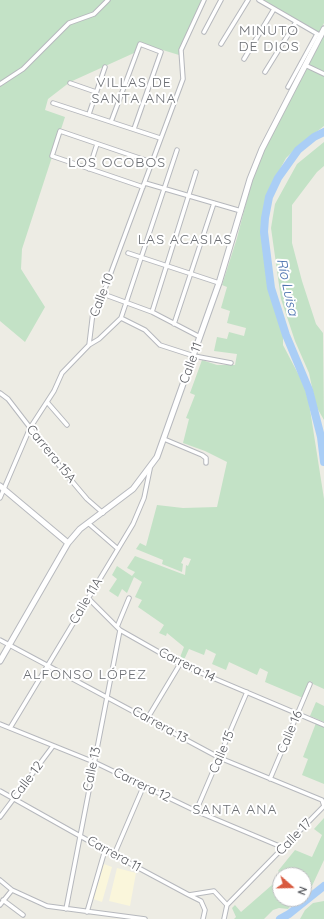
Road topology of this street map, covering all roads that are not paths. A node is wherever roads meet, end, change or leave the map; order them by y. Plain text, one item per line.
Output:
1 (108, 0) edge
2 (204, 0) edge
3 (221, 0) edge
4 (248, 0) edge
5 (258, 0) edge
6 (274, 9) junction
7 (296, 22) junction
8 (324, 29) edge
9 (204, 32) dead end
10 (319, 35) junction
11 (221, 44) dead end
12 (244, 59) dead end
13 (305, 65) junction
14 (105, 67) dead end
15 (265, 72) dead end
16 (324, 74) edge
17 (70, 83) dead end
18 (0, 84) edge
19 (288, 88) dead end
20 (96, 92) junction
21 (53, 102) dead end
22 (89, 114) junction
23 (111, 122) junction
24 (134, 129) junction
25 (160, 138) junction
26 (97, 144) junction
27 (177, 150) dead end
28 (151, 162) junction
29 (89, 169) junction
30 (196, 172) dead end
31 (145, 182) junction
32 (143, 187) junction
33 (164, 188) junction
34 (189, 196) junction
35 (214, 204) junction
36 (242, 211) junction
37 (128, 253) dead end
38 (141, 258) junction
39 (166, 266) junction
40 (191, 274) junction
41 (219, 283) junction
42 (103, 294) junction
43 (127, 303) junction
44 (152, 312) junction
45 (121, 318) junction
46 (174, 324) junction
47 (201, 337) junction
48 (88, 345) junction
49 (194, 356) junction
50 (231, 363) dead end
51 (0, 393) edge
52 (47, 402) junction
53 (68, 425) dead end
54 (30, 428) junction
55 (164, 439) junction
56 (206, 463) dead end
57 (150, 469) junction
58 (2, 487) edge
59 (0, 498) edge
60 (104, 513) junction
61 (88, 523) junction
62 (68, 543) junction
63 (118, 549) junction
64 (88, 598) junction
65 (129, 598) dead end
66 (119, 628) junction
67 (0, 640) edge
68 (9, 645) junction
69 (0, 661) edge
70 (180, 664) junction
71 (48, 665) junction
72 (310, 684) dead end
73 (247, 692) junction
74 (108, 697) junction
75 (298, 714) junction
76 (146, 719) junction
77 (0, 724) edge
78 (324, 725) edge
79 (10, 728) junction
80 (53, 746) junction
81 (220, 758) junction
82 (94, 762) junction
83 (270, 779) junction
84 (144, 785) junction
85 (0, 791) edge
86 (14, 799) junction
87 (324, 802) edge
88 (196, 811) junction
89 (0, 817) edge
90 (79, 835) junction
91 (284, 848) junction
92 (105, 850) junction
93 (114, 855) junction
94 (0, 880) edge
95 (12, 890) junction
96 (189, 895) junction
97 (3, 900) junction
98 (0, 904) edge
99 (227, 905) junction
100 (66, 909) junction
101 (87, 912) junction
102 (23, 915) dead end
103 (145, 919) edge
104 (203, 919) edge
105 (224, 919) edge

1 - 18 street
2 - 25 street, Calle 10
3 - 9 street
4 - 11 street
5 - 6 street
6 - 7 street
6 - 12 street
7 - 10 street
7 - 15 street
8 - 10 main road, Calle 11
10 - 13 main road, Calle 11
10 - 19 street
13 - 16 street
13 - 36 main road, Calle 11
14 - 20 street
17 - 20 street
20 - 22 street
21 - 22 street
22 - 23 street
23 - 24 street
23 - 24 street
24 - 25 street
25 - 28 street, Calle 10
26 - 28 street
26 - 29 street
26 - 29 street
27 - 33 street
28 - 31 street, Calle 10
29 - 32 street
30 - 34 street
31 - 32 street, Calle 10
31 - 33 street
32 - 42 street, Calle 10
33 - 34 street
33 - 38 street
34 - 35 street
34 - 39 street
35 - 36 street
35 - 40 street
36 - 41 main road, Calle 11
37 - 38 street
38 - 39 street
38 - 43 street
39 - 40 street
39 - 44 street
40 - 41 street
40 - 46 street
41 - 47 main road, Calle 11
42 - 43 street
42 - 48 street, Calle 10
43 - 44 street
43 - 45 street
44 - 46 street
45 - 48 street
45 - 49 street
46 - 47 street
47 - 49 main road, Calle 11
48 - 52 street
49 - 50 street
49 - 55 main road, Calle 11
51 - 54 street, Carrera 15A
52 - 53 street
52 - 54 street
54 - 58 street
54 - 60 street, Carrera 15A
55 - 56 street
55 - 57 main road, Calle 11
57 - 60 main road, Calle 11
57 - 63 street, Calle 11A
58 - 59 street
58 - 62 main road
60 - 61 main road, Calle 11
61 - 62 main road, Calle 11
61 - 63 street
62 - 68 main road, Calle 11
63 - 64 street, Calle 11A
64 - 66 street, Carrera 14
64 - 71 street, Calle 11A
65 - 66 street, Calle 13
66 - 70 street, Carrera 14
66 - 74 street, Calle 13
67 - 68 street, Carrera 13
68 - 69 main road, Calle 11
68 - 71 street, Carrera 13
70 - 73 street, Carrera 14
70 - 76 street
71 - 74 street, Carrera 13
71 - 79 street, Calle 11A
72 - 75 street, Calle 16
73 - 75 street, Carrera 14
73 - 81 street, Calle 15
74 - 76 street, Carrera 13
74 - 82 street, Calle 13
75 - 78 street, Carrera 14
75 - 83 street, Calle 16
76 - 81 street, Carrera 13
77 - 79 street, Carrera 12
79 - 80 street, Carrera 12
80 - 82 street, Carrera 12
80 - 86 street, Calle 12
81 - 83 street, Carrera 13
81 - 88 street, Calle 15
82 - 84 street, Carrera 12
82 - 90 street, Calle 13
83 - 87 street, Carrera 13
84 - 88 street, Carrera 12
84 - 93 street
85 - 86 street, Carrera 11
86 - 89 street, Calle 12
86 - 90 street, Carrera 11
87 - 91 street, Calle 17
88 - 91 street, Carrera 12
90 - 92 street, Carrera 11
90 - 100 street, Calle 13
91 - 99 street, Calle 17
92 - 93 street, Carrera 11
92 - 101 street
93 - 96 street, Carrera 11
94 - 95 street
95 - 97 street
95 - 100 street
96 - 99 street
96 - 104 street, Carrera 11
97 - 98 street
97 - 102 street
99 - 105 street
100 - 101 street
101 - 103 street

